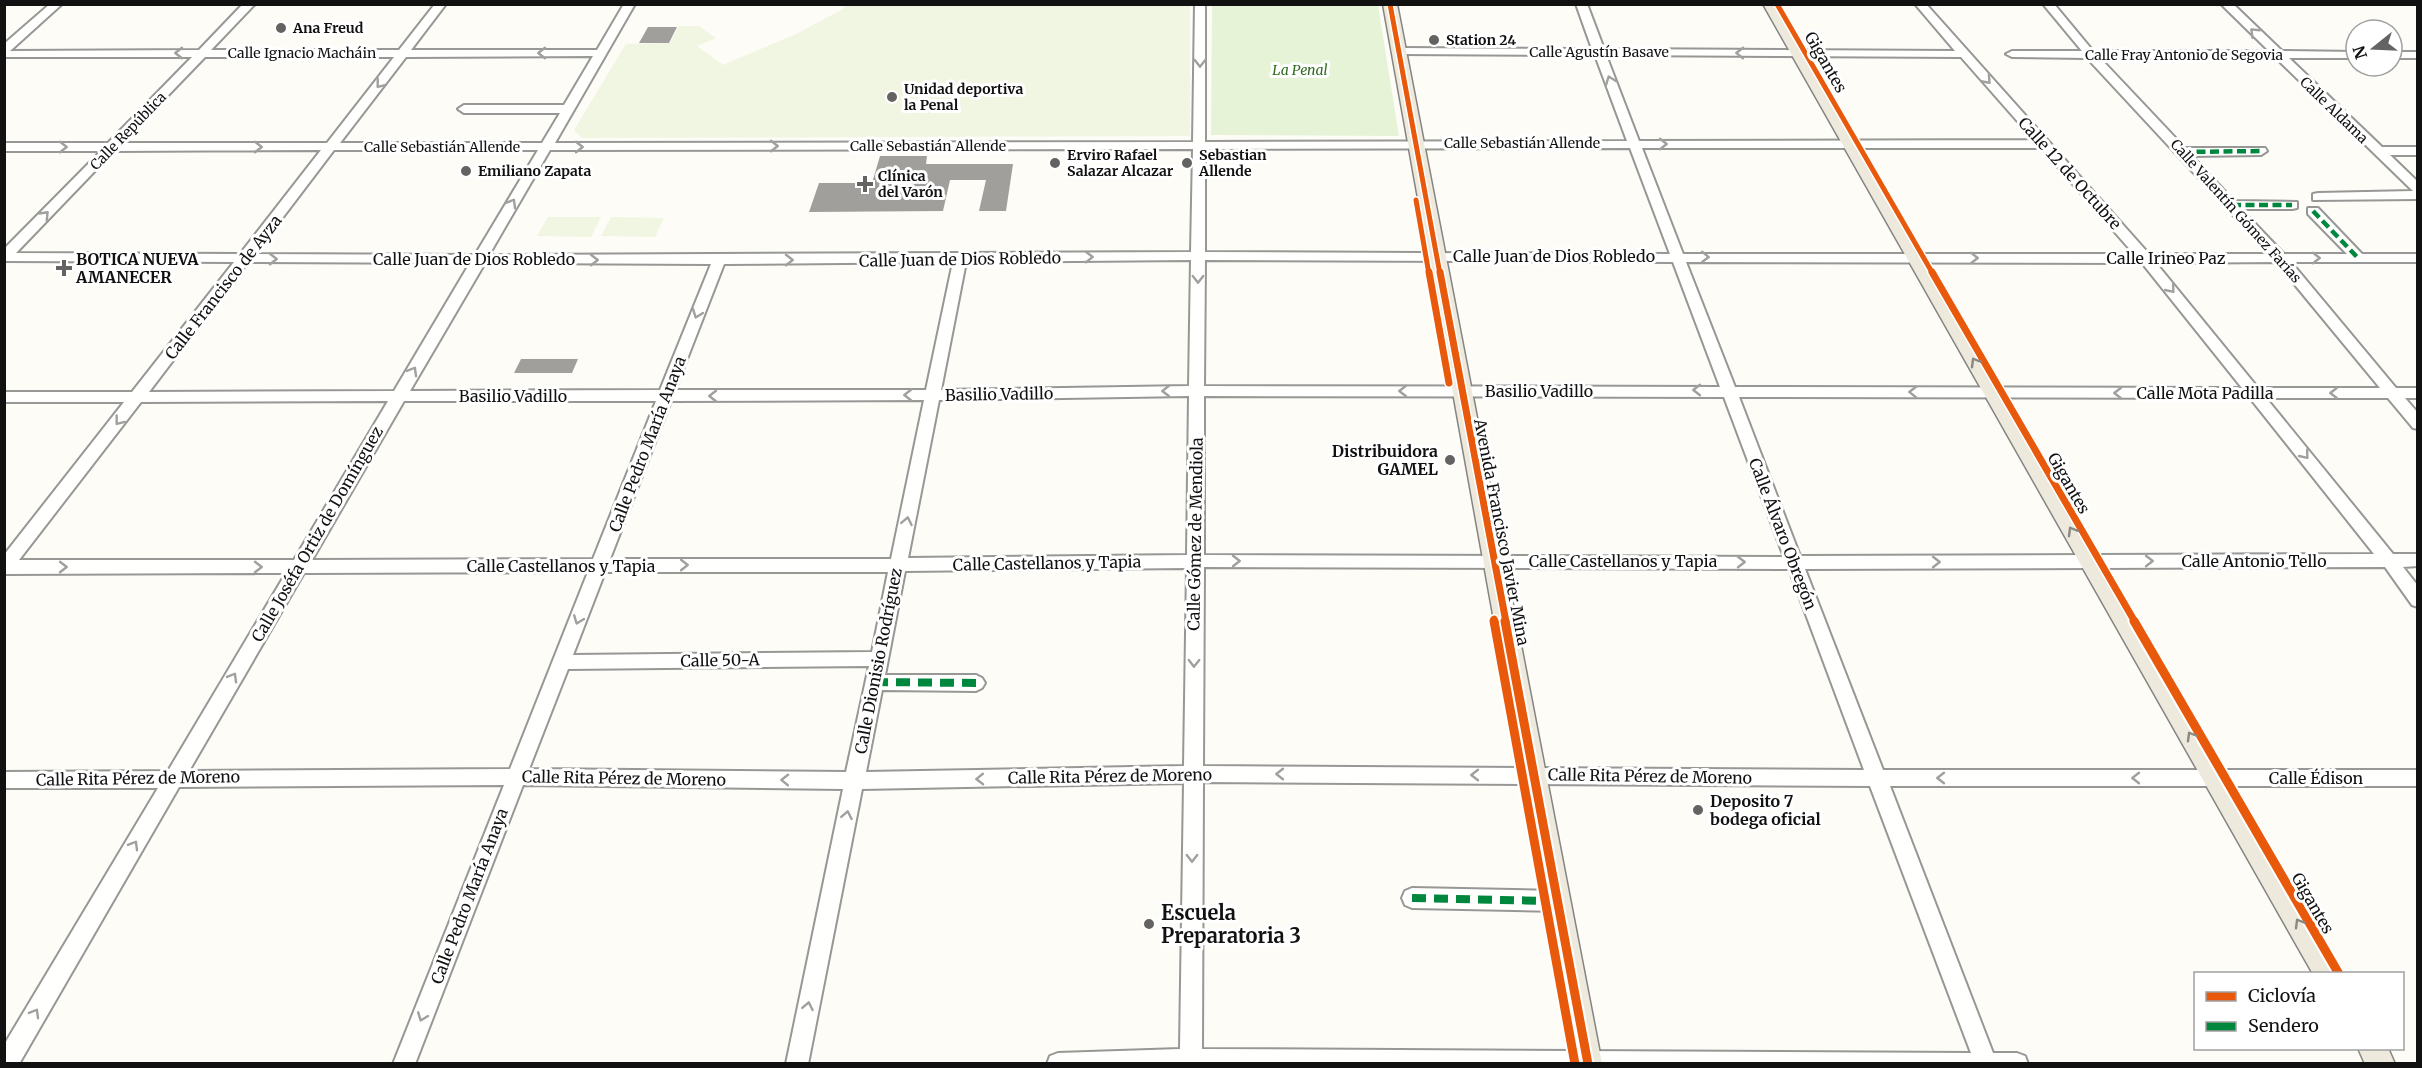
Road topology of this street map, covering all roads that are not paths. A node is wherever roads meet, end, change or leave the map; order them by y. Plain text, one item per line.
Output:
1 (57, 4) edge
2 (250, 4) edge
3 (441, 4) edge
4 (630, 4) edge
5 (1200, 4) edge
6 (1390, 4) edge
7 (1581, 4) edge
8 (1770, 4) edge
9 (1920, 4) edge
10 (2048, 4) edge
11 (2226, 4) edge
12 (1399, 51) junction
13 (1599, 51) junction
14 (4, 52) edge
15 (404, 52) junction
16 (203, 53) junction
17 (600, 53) junction
18 (1799, 53) junction
19 (1964, 54) junction
20 (2012, 54) dead end
21 (2091, 55) junction
22 (2278, 55) junction
23 (2344, 55) edge
24 (464, 109) dead end
25 (567, 109) junction
26 (1416, 143) junction
27 (1200, 144) junction
28 (1634, 144) junction
29 (2045, 144) junction
30 (1852, 145) junction
31 (4, 147) edge
32 (112, 147) junction
33 (331, 147) junction
34 (545, 147) junction
35 (2261, 151) dead end
36 (2377, 151) junction
37 (2418, 151) edge
38 (2183, 152) junction
39 (2418, 189) edge
40 (2418, 195) edge
41 (2318, 197) dead end
42 (2232, 205) junction
43 (2292, 205) dead end
44 (2313, 211) dead end
45 (1437, 255) junction
46 (1198, 256) junction
47 (1677, 256) junction
48 (5, 257) edge
49 (2145, 258) junction
50 (2280, 258) junction
51 (2358, 258) junction
52 (2418, 258) edge
53 (246, 259) junction
54 (960, 259) junction
55 (1915, 259) junction
56 (478, 260) junction
57 (719, 260) junction
58 (1728, 390) junction
59 (1197, 391) junction
60 (1461, 391) junction
61 (1993, 393) junction
62 (2255, 393) junction
63 (2392, 393) junction
64 (2418, 393) edge
65 (932, 395) junction
66 (398, 396) junction
67 (666, 396) junction
68 (4, 397) edge
69 (138, 397) junction
70 (2418, 424) edge
71 (1493, 560) junction
72 (2389, 560) junction
73 (2418, 560) edge
74 (1195, 561) junction
75 (2090, 562) junction
76 (1794, 563) junction
77 (898, 565) junction
78 (298, 566) junction
79 (599, 566) junction
80 (5, 567) edge
81 (2418, 600) edge
82 (879, 658) junction
83 (561, 662) junction
84 (874, 682) junction
85 (976, 683) dead end
86 (1192, 774) junction
87 (1534, 775) junction
88 (174, 777) junction
89 (516, 777) junction
90 (1877, 778) junction
91 (2215, 778) junction
92 (2418, 778) edge
93 (4, 780) edge
94 (854, 781) junction
95 (1412, 898) dead end
96 (1557, 901) junction
97 (2327, 972) edge
98 (2373, 1050) edge
99 (1191, 1062) edge
100 (1588, 1062) edge
101 (1986, 1063) edge
102 (6, 1064) edge
103 (404, 1064) edge
104 (796, 1064) edge
105 (1058, 1064) edge
106 (2017, 1064) edge
107 (2381, 1064) edge

1 - 14 street
2 - 16 street, Calle República
3 - 15 street, Calle Francisco de Ayza
4 - 17 street, Calle Joséfa Ortiz de Domínguez
5 -> 27 street, Calle Gómez de Mendiola
6 - 12 main road, Avenida Francisco Javier Mina
7 - 13 street, Calle Álvaro Obregón
8 - 18 main road
9 - 19 street, Calle 12 de Octubre
10 - 21 street, Calle Valentín Gómez Farías
22 -> 11 street, Calle Aldama
12 - 13 street, Calle Agustín Basave
12 - 26 main road, Avenida Francisco Javier Mina
18 -> 13 street, Calle Agustín Basave
28 -> 13 street, Calle Álvaro Obregón
16 -> 14 street, Calle Ignacio Macháin
15 - 16 street, Calle Ignacio Macháin
17 -> 15 street, Calle Ignacio Macháin
15 -> 33 street, Calle Francisco de Ayza
16 - 32 street, Calle República
17 - 25 street, Calle Joséfa Ortiz de Domínguez
18 - 19 street
18 - 30 main road
19 -> 29 street, Calle 12 de Octubre
20 - 21 street, Calle Fray Antonio de Segovia
21 - 22 street, Calle Fray Antonio de Segovia
21 - 38 street, Calle Valentín Gómez Farías
22 - 23 street, Calle Fray Antonio de Segovia
22 - 36 street, Calle Aldama
24 - 25 street
25 - 34 street, Calle Joséfa Ortiz de Domínguez
26 - 27 street, Calle Sebastián Allende
26 - 28 street, Calle Sebastián Allende
26 - 45 main road, Avenida Francisco Javier Mina
34 -> 27 street, Calle Sebastián Allende
27 - 46 street, Calle Gómez de Mendiola
28 -> 30 street, Calle Sebastián Allende
28 - 47 street, Calle Álvaro Obregón
29 - 30 street, Calle Sebastián Allende
29 - 49 street, Calle 12 de Octubre
30 - 55 main road
31 -> 32 street, Calle Sebastián Allende
32 -> 33 street, Calle Sebastián Allende
48 -> 32 street, Calle República
33 - 34 street, Calle Sebastián Allende
33 - 53 street, Calle Francisco de Ayza
56 -> 34 street, Calle Joséfa Ortiz de Domínguez
35 - 38 street
36 - 37 street
36 - 39 street, Calle Aldama
38 - 42 street, Calle Valentín Gómez Farías
40 - 41 street
42 - 43 street
42 - 50 street, Calle Valentín Gómez Farías
44 - 51 street
45 - 46 street, Calle Juan de Dios Robledo
45 - 47 street, Calle Juan de Dios Robledo
45 - 60 main road, Avenida Francisco Javier Mina
54 -> 46 street, Calle Juan de Dios Robledo
46 -> 59 street, Calle Gómez de Mendiola
47 -> 55 street, Calle Juan de Dios Robledo
47 - 58 street, Calle Álvaro Obregón
48 - 53 street, Calle Juan de Dios Robledo
49 - 50 street, Calle Irineo Paz
55 -> 49 street, Calle Irineo Paz
49 -> 62 street, Calle 12 de Octubre
50 -> 51 street, Calle Irineo Paz
50 - 63 street, Calle Valentín Gómez Farías
51 - 52 street, Calle Irineo Paz
53 -> 56 street, Calle Juan de Dios Robledo
53 - 69 street, Calle Francisco de Ayza
57 -> 54 street, Calle Juan de Dios Robledo
54 - 65 street, Calle Dionisio Rodríguez
61 -> 55 main road
56 -> 57 street, Calle Juan de Dios Robledo
66 -> 56 street, Calle Joséfa Ortiz de Domínguez
57 -> 67 street, Calle Pedro María Anaya
58 -> 60 street, Basilio Vadillo
61 -> 58 street, Basilio Vadillo
58 - 76 street, Calle Álvaro Obregón
60 -> 59 street, Basilio Vadillo
59 -> 65 street, Basilio Vadillo
59 - 74 street, Calle Gómez de Mendiola
60 - 71 main road, Avenida Francisco Javier Mina
62 -> 61 street, Calle Mota Padilla
75 -> 61 main road
63 -> 62 street, Calle Mota Padilla
62 -> 72 street, Calle 12 de Octubre
63 - 64 street, Calle Mota Padilla
63 - 70 street, Calle Valentín Gómez Farías
65 -> 67 street, Basilio Vadillo
77 -> 65 street, Calle Dionisio Rodríguez
66 - 67 street, Basilio Vadillo
66 - 69 street, Basilio Vadillo
66 - 78 street, Calle Joséfa Ortiz de Domínguez
67 - 79 street, Calle Pedro María Anaya
68 - 69 street, Basilio Vadillo
69 -> 80 street, Calle Francisco de Ayza
74 -> 71 street, Calle Castellanos y Tapia
71 -> 76 street, Calle Castellanos y Tapia
71 - 87 main road, Avenida Francisco Javier Mina
72 - 73 street, Calle Antonio Tello
75 -> 72 street, Calle Antonio Tello
72 - 81 street, Calle 12 de Octubre
74 - 77 street, Calle Castellanos y Tapia
74 -> 86 street, Calle Gómez de Mendiola
76 -> 75 street, Calle Castellanos y Tapia
91 -> 75 main road
76 - 90 street, Calle Álvaro Obregón
79 -> 77 street, Calle Castellanos y Tapia
77 - 82 street, Calle Dionisio Rodríguez
78 - 79 street, Calle Castellanos y Tapia
80 -> 78 street, Calle Castellanos y Tapia
88 -> 78 street, Calle Joséfa Ortiz de Domínguez
79 -> 83 street, Calle Pedro María Anaya
82 - 83 street, Calle 50-A
82 - 84 street, Calle Dionisio Rodríguez
83 - 89 street, Calle Pedro María Anaya
84 - 85 street
84 - 94 street, Calle Dionisio Rodríguez
87 -> 86 street, Calle Rita Pérez de Moreno
86 -> 94 street, Calle Rita Pérez de Moreno
86 -> 99 street, Calle Gómez de Mendiola
87 - 90 street, Calle Rita Pérez de Moreno
87 - 96 main road, Avenida Francisco Javier Mina
88 - 89 street, Calle Rita Pérez de Moreno
88 - 93 street, Calle Rita Pérez de Moreno
102 -> 88 street, Calle Joséfa Ortiz de Domínguez
94 -> 89 street, Calle Rita Pérez de Moreno
89 -> 103 street, Calle Pedro María Anaya
91 -> 90 street, Calle Rita Pérez de Moreno
90 - 101 street, Calle Álvaro Obregón
91 - 92 street, Calle Édison
97 -> 91 main road
104 -> 94 street, Calle Dionisio Rodríguez
95 - 96 street
96 - 100 main road, Avenida Francisco Javier Mina
98 - 107 main road
99 - 100 street
99 - 105 street
100 - 101 street
101 - 106 street

